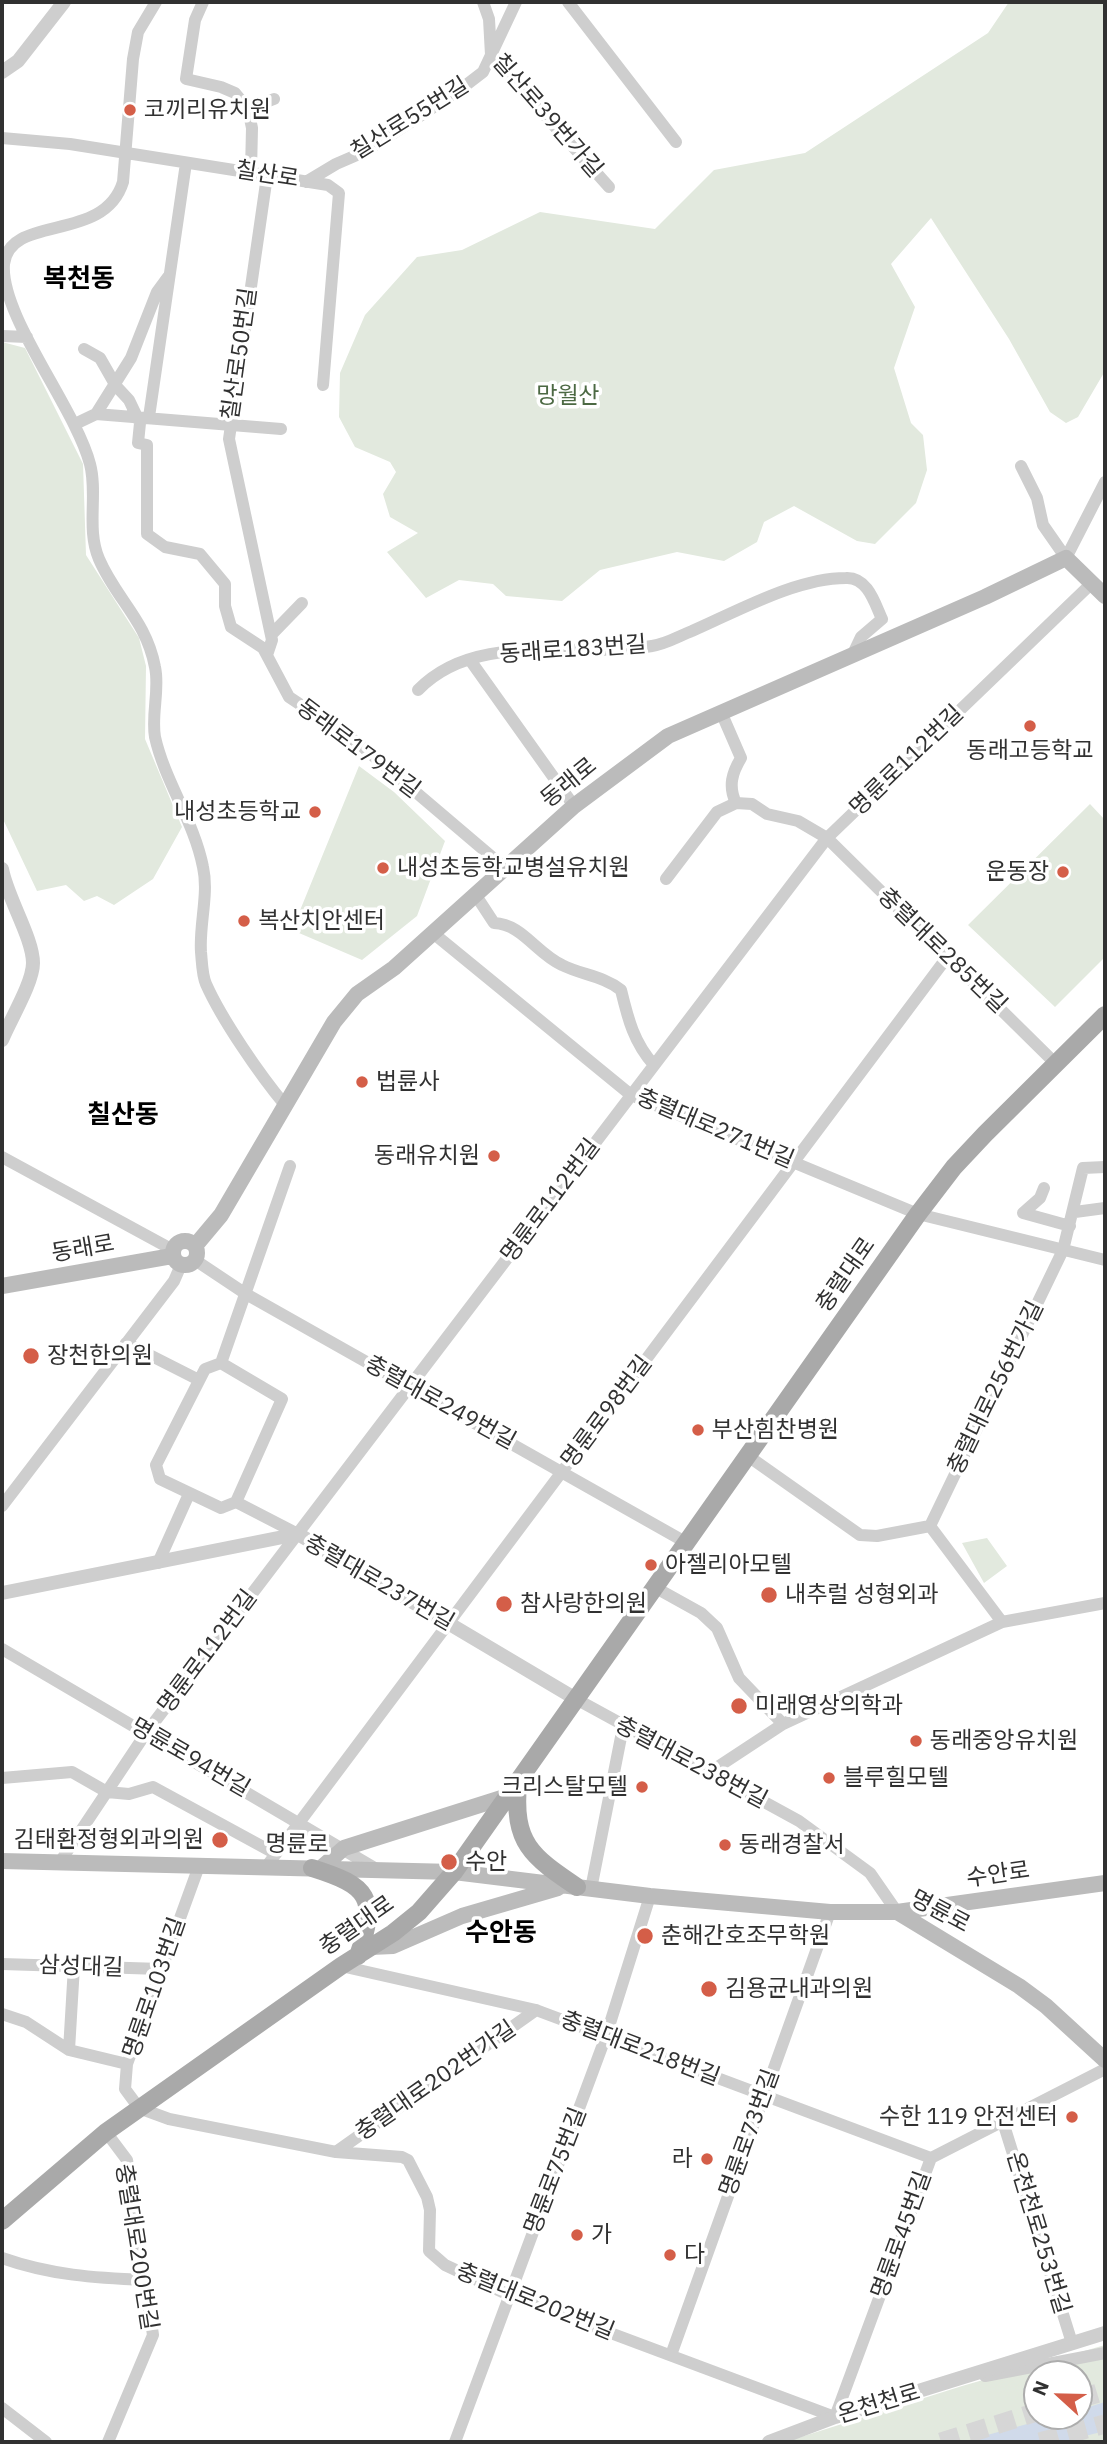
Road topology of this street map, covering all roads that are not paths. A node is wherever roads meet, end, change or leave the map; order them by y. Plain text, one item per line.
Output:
1 (64, 2) edge
2 (156, 2) edge
3 (203, 2) edge
4 (483, 2) edge
5 (516, 2) edge
6 (568, 2) edge
7 (491, 55) junction
8 (2, 72) edge
9 (274, 99) dead end
10 (248, 109) junction
11 (2, 138) edge
12 (676, 142) dead end
13 (124, 155) junction
14 (186, 163) junction
15 (251, 172) junction
16 (267, 176) junction
17 (306, 182) junction
18 (609, 187) dead end
19 (170, 274) junction
20 (2, 336) edge
21 (27, 337) junction
22 (84, 349) dead end
23 (323, 385) dead end
24 (116, 386) junction
25 (96, 414) junction
26 (144, 417) junction
27 (75, 424) junction
28 (229, 426) junction
29 (281, 429) dead end
30 (1021, 466) dead end
31 (1105, 482) edge
32 (1066, 558) junction
33 (1092, 583) junction
34 (1105, 596) edge
35 (302, 603) dead end
36 (271, 635) junction
37 (267, 655) junction
38 (852, 656) junction
39 (470, 660) junction
40 (418, 690) dead end
41 (721, 712) junction
42 (736, 803) junction
43 (574, 806) junction
44 (827, 838) junction
45 (505, 868) junction
46 (2, 869) edge
47 (666, 879) dead end
48 (475, 894) junction
49 (433, 933) junction
50 (948, 956) junction
51 (1105, 1015) edge
52 (2, 1040) edge
53 (1056, 1064) junction
54 (654, 1065) junction
55 (631, 1095) junction
56 (285, 1105) junction
57 (2, 1157) edge
58 (794, 1163) junction
59 (290, 1166) dead end
60 (1105, 1167) edge
61 (1044, 1188) dead end
62 (1105, 1208) edge
63 (1074, 1212) junction
64 (918, 1214) junction
65 (1069, 1226) junction
66 (1063, 1250) junction
67 (183, 1256) junction
68 (1105, 1260) edge
69 (2, 1286) edge
70 (246, 1294) junction
71 (126, 1343) junction
72 (221, 1363) junction
73 (199, 1380) junction
74 (410, 1387) junction
75 (748, 1456) junction
76 (562, 1472) junction
77 (189, 1494) junction
78 (236, 1502) junction
79 (2, 1506) edge
80 (930, 1526) junction
81 (298, 1534) junction
82 (687, 1543) junction
83 (159, 1563) junction
84 (656, 1588) junction
85 (2, 1593) edge
86 (1105, 1603) edge
87 (1002, 1622) junction
88 (449, 1623) junction
89 (2, 1649) edge
90 (576, 1699) junction
91 (783, 1724) junction
92 (623, 1727) junction
93 (146, 1733) junction
94 (707, 1774) junction
95 (2, 1777) edge
96 (513, 1788) junction
97 (107, 1792) junction
98 (300, 1822) junction
99 (344, 1848) junction
100 (271, 1860) junction
101 (2, 1861) edge
102 (61, 1862) junction
103 (199, 1866) junction
104 (316, 1868) junction
105 (378, 1870) junction
106 (454, 1872) junction
107 (1105, 1883) edge
108 (578, 1887) junction
109 (650, 1896) junction
110 (830, 1912) junction
111 (897, 1912) junction
112 (365, 1952) junction
113 (2, 1964) edge
114 (74, 1966) junction
115 (341, 1966) junction
116 (161, 1969) junction
117 (536, 2010) junction
118 (2, 2014) edge
119 (606, 2036) junction
120 (69, 2050) junction
121 (1105, 2060) edge
122 (127, 2064) junction
123 (1105, 2069) edge
124 (764, 2095) junction
125 (139, 2108) junction
126 (1003, 2122) junction
127 (106, 2132) junction
128 (335, 2152) junction
129 (931, 2158) junction
130 (2, 2221) edge
131 (2, 2258) edge
132 (146, 2280) junction
133 (509, 2295) junction
134 (1105, 2333) edge
135 (1072, 2343) junction
136 (1105, 2353) edge
137 (671, 2355) junction
138 (950, 2381) junction
139 (2, 2408) edge
140 (835, 2417) junction
141 (47, 2442) edge
142 (108, 2442) edge
143 (455, 2442) edge
144 (769, 2442) edge

1 - 8 street
2 - 13 street
3 - 10 street
4 - 7 street, 칠산로39번가길
5 - 7 street, 칠산로55번길
6 - 12 street
7 - 17 street, 칠산로55번길
7 - 18 street, 칠산로39번가길
9 - 10 street
10 - 15 street
11 - 13 street, 칠산로
13 - 14 street, 칠산로
13 - 21 street
14 - 15 street, 칠산로
14 - 19 street
15 - 16 street, 칠산로
16 - 17 street, 칠산로
16 - 28 street, 칠산로50번길
17 - 23 street, 칠산로
19 - 24 street
19 - 26 street
20 - 21 street
21 - 27 street
22 - 24 street, 동래로179번길
24 - 25 street
24 - 26 street, 동래로179번길
25 - 26 street
25 - 27 street
26 - 28 street
26 - 37 street, 동래로179번길
27 - 56 street
28 - 29 street
28 - 36 street, 칠산로50번길
30 - 32 street
31 - 32 street
32 - 33 main road
32 - 38 main road, 동래로
33 - 34 main road
33 - 44 street, 명륜로112번길
35 - 36 street
36 - 37 street, 칠산로50번길
37 - 45 street, 동래로179번길
38 - 39 street, 동래로183번길
38 - 41 main road, 동래로
39 - 40 street
39 - 43 street, 동래로183번길
41 - 42 street
41 - 43 main road, 동래로
42 - 44 street, 충렬대로285번길
42 - 47 street
43 - 45 main road, 동래로
44 - 50 street, 충렬대로285번길
44 - 54 street, 명륜로112번길
45 - 48 main road, 동래로
46 - 52 street
48 - 49 main road, 동래로
48 - 54 street
49 - 55 street, 충렬대로271번길
49 - 56 main road, 동래로
50 - 53 street, 충렬대로285번길
50 - 58 street, 명륜로98번길
51 - 53 main road, 충렬대로
53 - 64 main road, 충렬대로
54 - 55 street, 명륜로112번길
55 - 58 street, 충렬대로271번길
55 - 74 street, 명륜로112번길
56 - 67 main road, 동래로
57 - 67 street, 충렬대로249번길
58 - 64 street, 충렬대로271번길
58 - 76 street, 명륜로98번길
59 - 70 street
60 - 63 street, 충렬대로256번가길
61 - 65 street
62 - 63 street
63 - 65 street, 충렬대로256번가길
64 - 66 street, 충렬대로271번길
64 - 75 main road, 충렬대로
65 - 66 street, 충렬대로256번가길
66 - 68 street, 충렬대로271번길
66 - 80 street, 충렬대로256번가길
67 - 69 main road, 동래로
67 - 70 street, 충렬대로249번길
67 - 71 street
70 - 72 street
70 - 74 street, 충렬대로249번길
71 - 73 street
71 - 79 street
72 - 73 street
72 - 78 street
73 - 77 street
74 - 76 street, 충렬대로249번길
74 - 81 street, 명륜로112번길
75 - 80 street
75 - 82 main road, 충렬대로
76 - 82 street, 충렬대로249번길
76 - 88 street, 명륜로98번길
77 - 78 street
77 - 83 street
78 - 81 street
80 - 87 street
81 - 83 street, 충렬대로237번길
81 - 88 street, 충렬대로237번길
81 - 93 street, 명륜로112번길
82 - 84 main road, 충렬대로
83 - 85 street, 충렬대로237번길
84 - 90 main road, 충렬대로
84 - 91 street
86 - 87 street
87 - 91 street
88 - 90 street, 충렬대로237번길
88 - 98 street, 명륜로98번길
89 - 93 street, 명륜로94번길
90 - 92 street, 충렬대로238번길
90 - 96 main road, 충렬대로
91 - 94 street
92 - 94 street, 충렬대로238번길
92 - 108 street
93 - 97 street, 명륜로112번길
93 - 98 street, 명륜로94번길
94 - 111 street, 충렬대로238번길
95 - 97 street
96 - 99 main road
96 - 106 main road, 충렬대로
96 - 108 main road
97 - 100 street
97 - 102 street, 명륜로112번길
98 - 99 street, 명륜로94번길
98 - 100 street, 명륜로98번길
99 - 104 main road
99 - 105 street, 명륜로94번길
100 - 103 main road, 명륜로
100 - 104 main road, 명륜로
101 - 102 main road, 명륜로
102 - 103 main road, 명륜로
103 - 116 street, 명륜로103번길
104 - 105 main road, 명륜로
104 - 112 main road
105 - 106 main road, 명륜로
106 - 108 main road, 명륜로
106 - 112 main road, 충렬대로
107 - 111 main road, 수안로
108 - 109 main road, 명륜로
108 - 112 main road
109 - 110 main road, 명륜로
109 - 119 street, 명륜로75번길
110 - 111 main road, 명륜로
110 - 124 street, 명륜로73번길
111 - 121 main road, 명륜로
112 - 115 main road, 충렬대로
113 - 114 street, 삼성대길
114 - 116 street, 삼성대길
114 - 120 street
115 - 117 street, 충렬대로218번길
115 - 125 main road, 충렬대로
116 - 122 street, 명륜로103번길
117 - 119 street, 충렬대로218번길
117 - 128 street, 충렬대로202번가길
118 - 120 street
119 - 124 street, 충렬대로218번길
119 - 133 street, 명륜로75번길
120 - 122 street
122 - 125 street, 명륜로103번길
123 - 126 street, 명륜로45번길
124 - 129 street, 충렬대로218번길
124 - 137 street, 명륜로73번길
125 - 127 main road, 충렬대로
125 - 128 street, 충렬대로202번길
126 - 129 street, 명륜로45번길
126 - 135 street, 온천천로253번길
127 - 130 main road, 충렬대로
127 - 132 street, 충렬대로200번길
128 - 133 street, 충렬대로202번길
129 - 140 street, 명륜로45번길
131 - 132 street
132 - 142 street, 충렬대로200번길
133 - 137 street, 충렬대로202번길
133 - 143 street, 명륜로75번길
134 - 135 street, 온천천로
135 - 138 street, 온천천로
136 - 138 street, 온천천로
137 - 140 street, 충렬대로202번길
138 - 140 street, 온천천로
139 - 141 street
140 - 144 street, 온천천로

